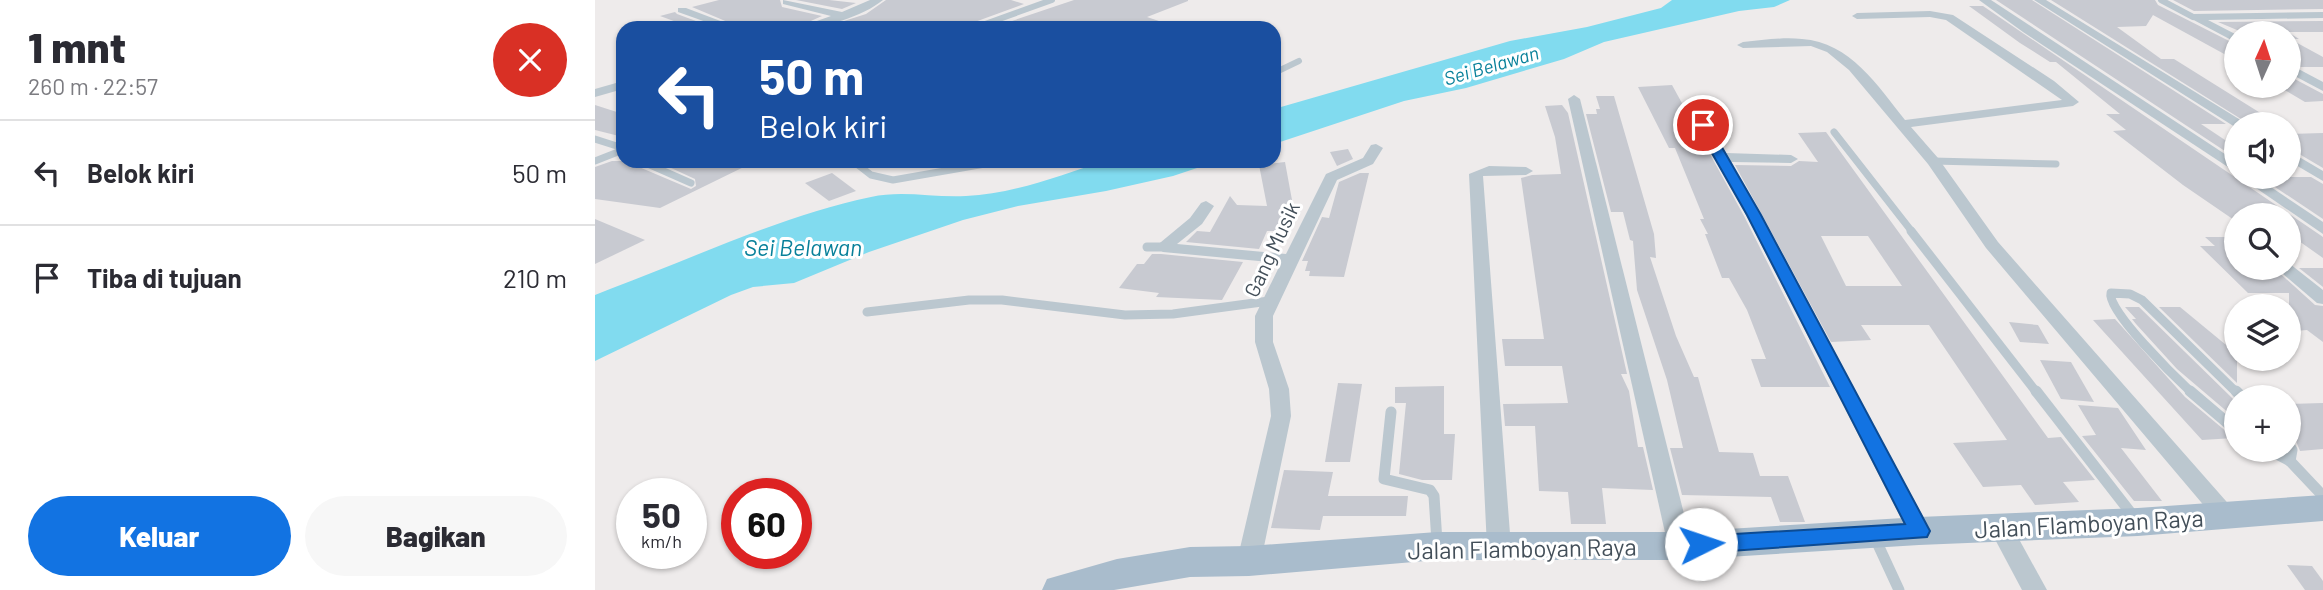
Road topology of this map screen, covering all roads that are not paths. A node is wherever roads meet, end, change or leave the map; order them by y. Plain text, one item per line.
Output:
1 (878, 0) edge
2 (1052, 0) edge
3 (1984, 0) edge
4 (2039, 0) edge
5 (2161, 0) edge
6 (787, 2) dead end
7 (2304, 5) dead end
8 (682, 10) dead end
9 (842, 15) junction
10 (2323, 15) edge
11 (1857, 16) dead end
12 (2193, 17) junction
13 (713, 21) edge
14 (824, 21) edge
15 (994, 21) edge
16 (2224, 33) edge
17 (1743, 45) dead end
18 (1299, 61) dead end
19 (1281, 70) edge
20 (2301, 75) edge
21 (616, 87) edge
22 (2323, 87) edge
23 (595, 93) edge
24 (1574, 99) dead end
25 (2224, 114) edge
26 (1902, 124) junction
27 (1703, 125) dead end
28 (1834, 132) dead end
29 (597, 140) edge
30 (616, 147) edge
31 (1376, 148) dead end
32 (616, 151) edge
33 (616, 157) edge
34 (1722, 157) junction
35 (597, 158) edge
36 (1791, 159) dead end
37 (2224, 160) edge
38 (1933, 161) junction
39 (2301, 163) edge
40 (2056, 164) dead end
41 (657, 168) edge
42 (861, 168) edge
43 (962, 168) edge
44 (1526, 171) dead end
45 (2323, 177) edge
46 (691, 183) dead end
47 (2265, 189) edge
48 (1206, 206) dead end
49 (2323, 229) edge
50 (1292, 259) junction
51 (2299, 280) edge
52 (2323, 299) edge
53 (1269, 301) junction
54 (867, 312) dead end
55 (2230, 385) edge
56 (1391, 412) dead end
57 (2224, 419) edge
58 (2291, 462) edge
59 (2323, 496) edge
60 (2323, 508) edge
61 (2225, 515) junction
62 (2138, 522) junction
63 (2001, 528) junction
64 (1919, 531) junction
65 (1874, 535) junction
66 (1680, 546) junction
67 (1437, 547) junction
68 (1499, 547) junction
69 (1249, 561) junction
70 (1060, 590) edge
71 (1899, 590) edge
72 (2035, 590) edge

1 - 9 street
2 - 15 lane
3 - 37 street
4 - 25 street
5 - 12 lane
6 - 9 street
7 - 10 street
8 - 13 street
9 - 14 street
10 - 12 street
11 - 26 street
12 - 16 street
17 - 26 street
18 - 19 lane
20 - 22 street
21 - 23 street
24 - 66 street
26 - 38 street
27 - 34 street
28 - 62 lane
29 - 30 lane
31 - 50 street, Gang Musik
32 - 35 lane
33 - 35 lane
34 - 36 street
34 - 64 street
38 - 40 lane
38 - 61 street
39 - 45 street
41 - 46 lane
42 - 43 lane
44 - 68 street
47 - 49 street
48 - 50 street
50 - 53 street, Gang Musik
51 - 52 street
53 - 54 lane
53 - 69 street, Gang Musik
55 - 57 lane
56 - 67 lane
58 - 59 lane
60 - 61 main road, Jalan Flamboyan Raya
61 - 62 main road, Jalan Flamboyan Raya
62 - 63 main road, Jalan Flamboyan Raya
63 - 64 main road, Jalan Flamboyan Raya
63 - 72 street
64 - 65 main road, Jalan Flamboyan Raya
65 - 66 main road, Jalan Flamboyan Raya
65 - 71 lane
66 - 68 main road, Jalan Flamboyan Raya
67 - 68 main road, Jalan Flamboyan Raya
67 - 69 main road, Jalan Flamboyan Raya
69 - 70 main road, Jalan Flamboyan Raya

